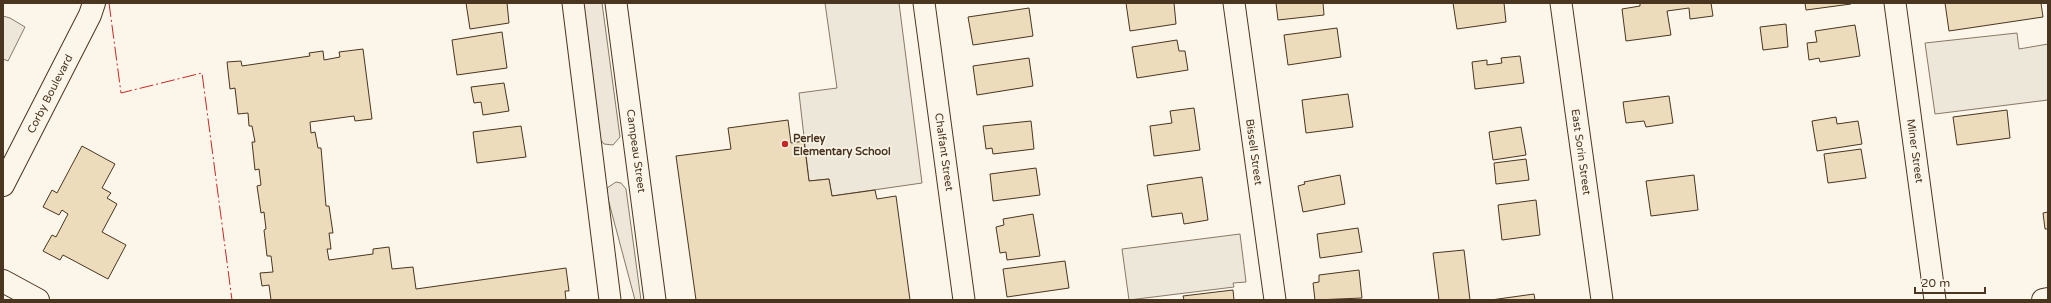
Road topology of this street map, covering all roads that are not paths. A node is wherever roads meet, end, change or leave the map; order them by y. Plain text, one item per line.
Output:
1 (94, 3) edge
2 (573, 3) edge
3 (616, 3) edge
4 (924, 3) edge
5 (1234, 3) edge
6 (1561, 3) edge
7 (1895, 3) edge
8 (3, 185) edge
9 (3, 281) edge
10 (2048, 299) edge
11 (38, 300) edge
12 (610, 300) edge
13 (655, 300) edge
14 (964, 300) edge
15 (1275, 300) edge
16 (1602, 300) edge
17 (1935, 300) edge
18 (2043, 300) edge

1 - 8 street, Corby Boulevard
2 - 12 street
3 - 13 street, Campeau Street
4 - 14 street, Chalfant Street
5 - 15 street, Bissell Street
6 - 16 street, East Sorin Street
7 - 17 street, Miner Street
9 - 11 street
10 - 18 street

